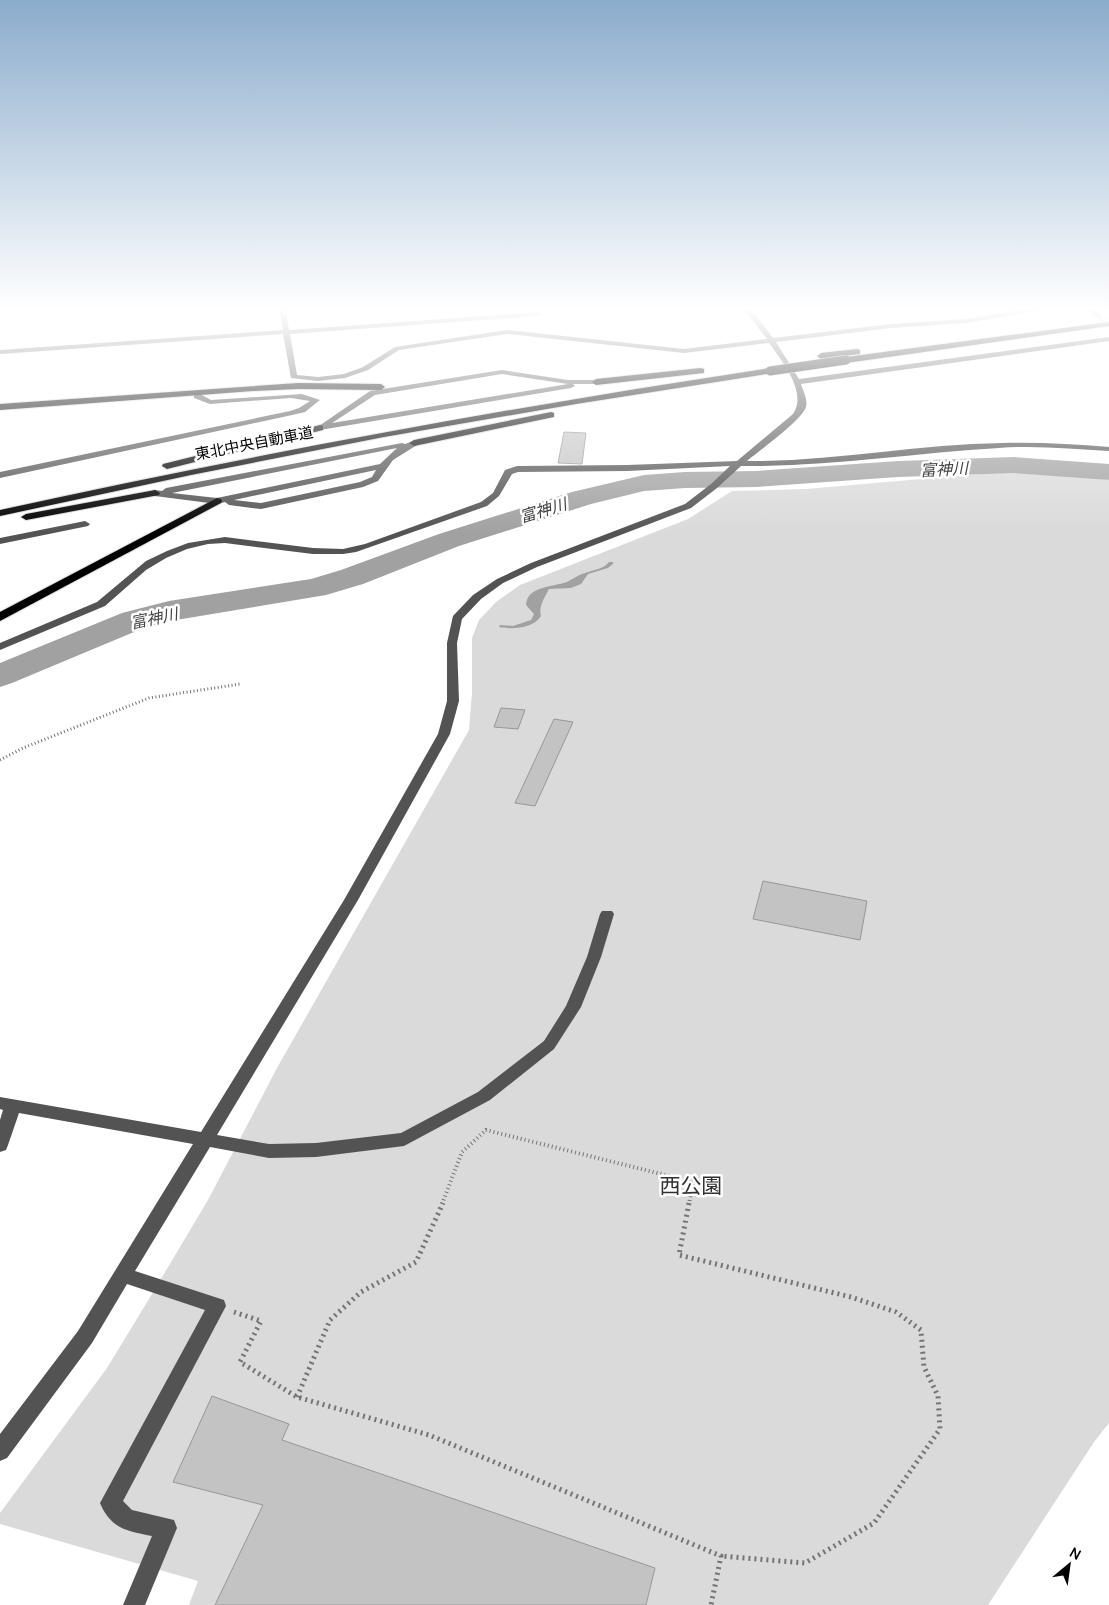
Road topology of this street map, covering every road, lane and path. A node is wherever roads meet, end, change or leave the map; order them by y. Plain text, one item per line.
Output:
1 (796, 382) edge
2 (387, 383) edge
3 (438, 383) edge
4 (591, 383) edge
5 (685, 383) edge
6 (708, 383) edge
7 (381, 387) junction
8 (373, 394) junction
9 (197, 396) junction
10 (0, 409) edge
11 (320, 428) junction
12 (414, 443) junction
13 (1109, 449) edge
14 (740, 463) junction
15 (383, 466) junction
16 (0, 475) edge
17 (154, 493) junction
18 (204, 499) junction
19 (217, 501) junction
20 (0, 506) edge
21 (0, 513) edge
22 (0, 522) edge
23 (85, 524) dead end
24 (0, 541) edge
25 (0, 610) edge
26 (0, 617) edge
27 (0, 647) edge
28 (240, 684) dead end
29 (0, 760) edge
30 (607, 914) dead end
31 (6, 1104) edge
32 (205, 1141) junction
33 (0, 1145) edge
34 (123, 1274) junction
35 (217, 1306) junction
36 (297, 1397) junction
37 (0, 1451) edge
38 (721, 1556) junction
39 (134, 1605) edge
40 (711, 1605) edge

1 - 14 street
2 - 7 street
3 - 8 street
4 - 11 street
5 - 21 highway, 東北中央自動車道
6 - 12 highway
7 - 8 street
7 - 10 highway
8 - 9 highway
8 - 11 street
9 - 10 highway
9 - 16 street
11 - 20 highway
12 - 15 street
12 - 17 street
13 - 14 street
14 - 27 street
14 - 32 street
15 - 19 street
15 - 19 street
17 - 18 street
17 - 22 highway
18 - 19 street
18 - 25 highway
19 - 26 highway
23 - 24 street
28 - 29 path
30 - 32 street
31 - 32 street
31 - 33 street
32 - 34 street
34 - 35 street
34 - 37 street
35 - 36 path
35 - 39 street
36 - 38 path
36 - 38 path
38 - 40 path

